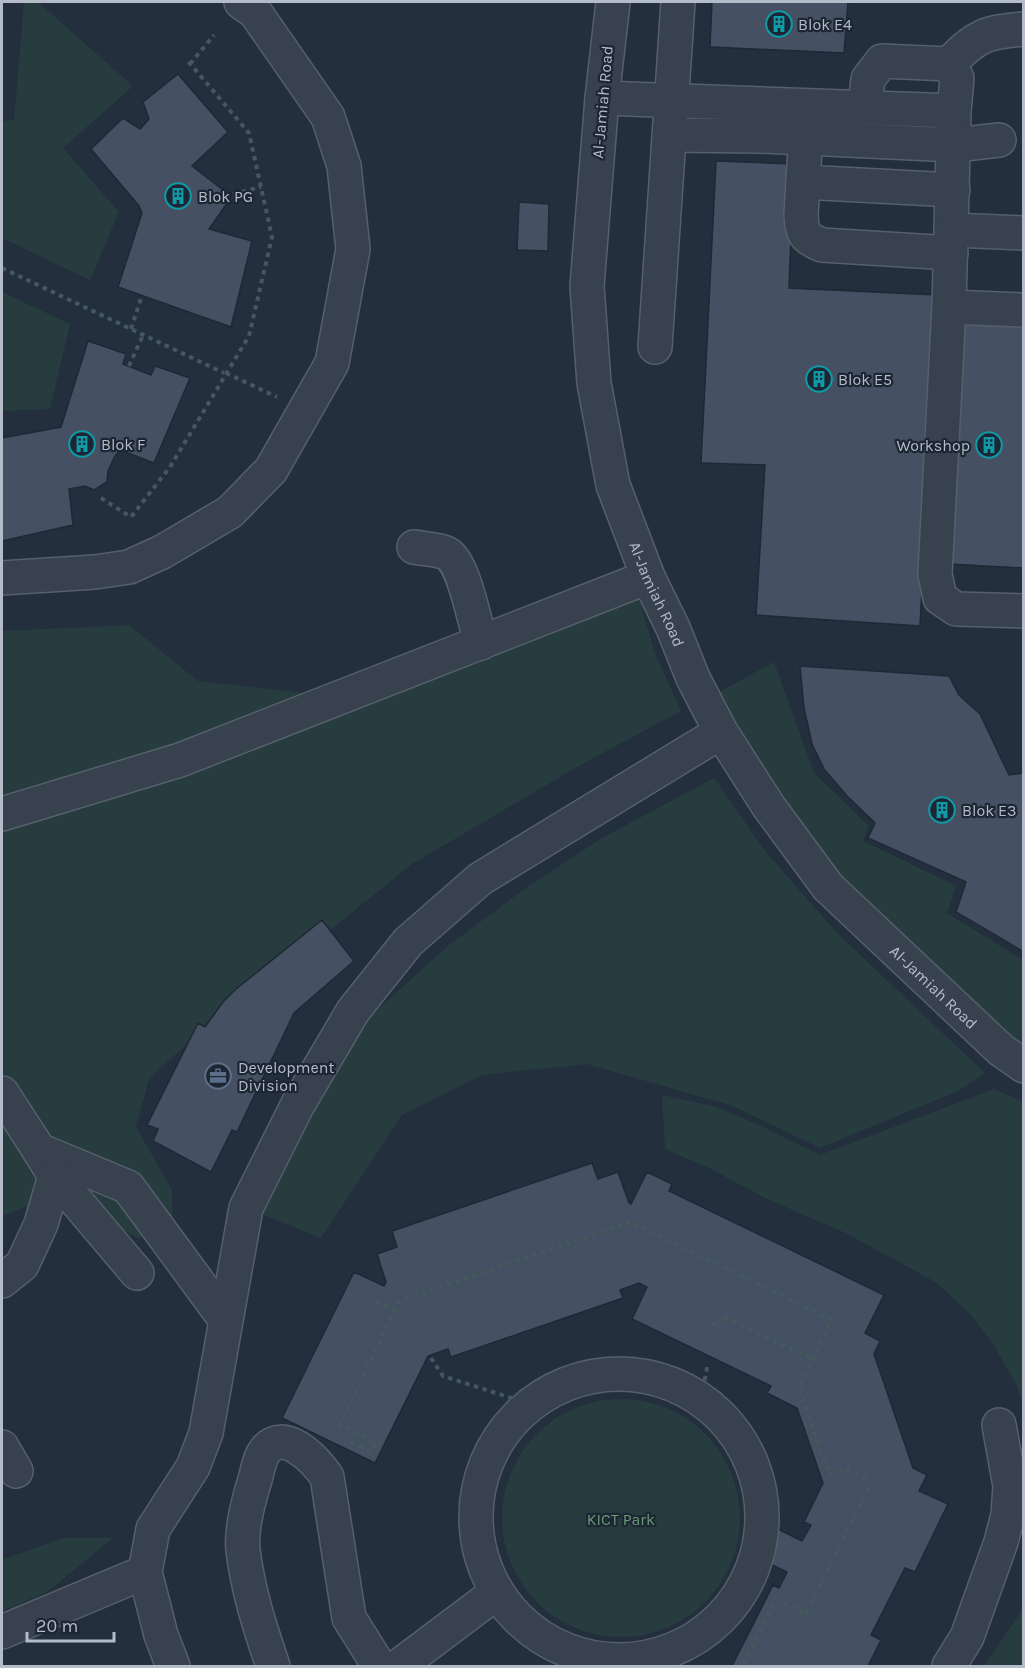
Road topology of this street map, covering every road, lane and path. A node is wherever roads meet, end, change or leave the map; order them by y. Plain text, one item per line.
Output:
1 (241, 2) edge
2 (613, 2) edge
3 (678, 2) edge
4 (1023, 29) edge
5 (214, 34) dead end
6 (949, 64) junction
7 (602, 98) junction
8 (672, 100) junction
9 (764, 103) junction
10 (807, 105) junction
11 (865, 108) junction
12 (954, 111) junction
13 (669, 135) junction
14 (760, 136) junction
15 (805, 139) junction
16 (999, 140) dead end
17 (955, 146) junction
18 (803, 182) junction
19 (261, 187) junction
20 (953, 190) junction
21 (233, 194) dead end
22 (1023, 233) edge
23 (951, 242) junction
24 (2, 268) edge
25 (141, 298) dead end
26 (949, 307) junction
27 (1023, 310) edge
28 (131, 329) junction
29 (143, 335) junction
30 (656, 347) dead end
31 (129, 366) dead end
32 (225, 373) junction
33 (286, 400) dead end
34 (101, 498) dead end
35 (414, 547) dead end
36 (648, 577) junction
37 (2, 578) edge
38 (1023, 610) edge
39 (481, 644) junction
40 (721, 732) junction
41 (2, 814) edge
42 (1023, 1066) edge
43 (2, 1093) edge
44 (47, 1163) junction
45 (137, 1273) dead end
46 (2, 1281) edge
47 (375, 1302) dead end
48 (390, 1307) dead end
49 (225, 1319) junction
50 (712, 1323) dead end
51 (431, 1358) dead end
52 (813, 1359) junction
53 (708, 1363) dead end
54 (701, 1398) junction
55 (530, 1404) junction
56 (999, 1425) dead end
57 (351, 1442) dead end
58 (145, 1572) junction
59 (496, 1593) junction
60 (2, 1632) edge
61 (681, 1656) edge
62 (173, 1666) edge
63 (273, 1666) edge
64 (379, 1666) edge
65 (399, 1666) edge
66 (743, 1666) edge
67 (949, 1666) edge

1 - 37 street
2 - 7 street, Al-Jamiah Road
3 - 8 street
4 - 6 street
5 - 19 path
6 - 11 street
6 - 12 street
7 - 8 street
7 - 36 street, Al-Jamiah Road
8 - 9 street
8 - 13 street
9 - 10 street
9 - 14 street
10 - 11 street
10 - 15 street
11 - 12 street
12 - 17 street
13 - 14 street
13 - 30 street
14 - 15 street
15 - 17 street
15 - 18 street
16 - 17 street
17 - 20 street
18 - 20 street
18 - 23 street
19 - 21 path
19 - 32 path
20 - 23 street
22 - 23 street
23 - 26 street
24 - 28 path
25 - 28 path
26 - 27 street
26 - 38 street
28 - 29 path
29 - 31 path
29 - 32 path
32 - 33 path
32 - 34 path
35 - 39 street
36 - 39 street
36 - 40 street, Al-Jamiah Road
39 - 41 street
40 - 42 street, Al-Jamiah Road
40 - 49 street
43 - 44 street
44 - 45 street
44 - 46 street
44 - 49 street
47 - 48 path
49 - 58 street
50 - 52 path
51 - 55 path
52 - 57 path
52 - 66 path
53 - 54 path
54 - 55 street
54 - 61 street
55 - 59 street
56 - 67 street
58 - 60 street
58 - 62 street
59 - 61 street
59 - 65 street
63 - 64 street

